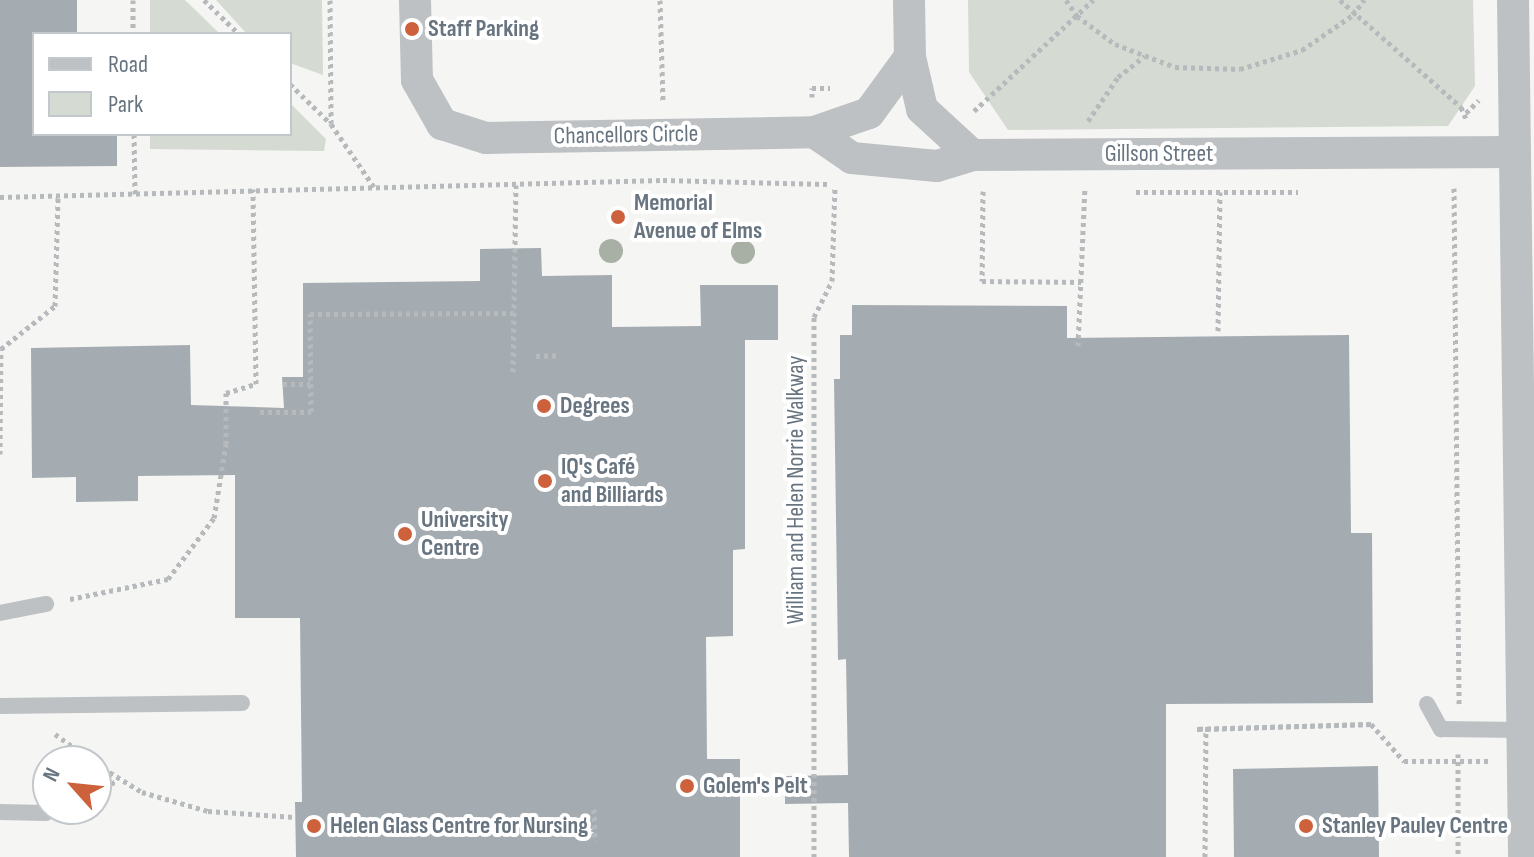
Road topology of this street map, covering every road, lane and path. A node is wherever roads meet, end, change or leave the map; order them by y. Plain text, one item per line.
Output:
1 (133, 0) edge
2 (204, 0) edge
3 (330, 0) edge
4 (415, 0) edge
5 (660, 0) edge
6 (909, 0) edge
7 (1066, 0) edge
8 (1093, 0) edge
9 (1340, 0) edge
10 (1364, 0) edge
11 (1513, 0) edge
12 (1353, 15) junction
13 (1077, 16) junction
14 (133, 32) edge
15 (237, 32) edge
16 (910, 57) junction
17 (292, 86) edge
18 (812, 88) dead end
19 (844, 88) dead end
20 (1466, 113) dead end
21 (331, 124) junction
22 (814, 132) junction
23 (663, 135) junction
24 (134, 136) edge
25 (960, 146) junction
26 (1515, 152) junction
27 (1220, 153) junction
28 (663, 180) junction
29 (835, 184) junction
30 (516, 185) junction
31 (375, 188) junction
32 (1454, 188) dead end
33 (253, 189) junction
34 (983, 191) dead end
35 (135, 194) junction
36 (58, 196) junction
37 (0, 197) edge
38 (1081, 282) dead end
39 (514, 313) junction
40 (1218, 331) dead end
41 (560, 355) dead end
42 (536, 356) dead end
43 (513, 372) dead end
44 (283, 384) dead end
45 (310, 384) junction
46 (260, 412) dead end
47 (1526, 422) edge
48 (0, 454) edge
49 (46, 604) joint
50 (0, 613) edge
51 (242, 703) dead end
52 (1427, 704) dead end
53 (0, 706) edge
54 (1459, 730) junction
55 (1522, 746) junction
56 (1458, 761) junction
57 (112, 776) edge
58 (118, 781) junction
59 (112, 783) edge
60 (594, 809) dead end
61 (0, 812) edge
62 (32, 813) edge
63 (295, 817) dead end
64 (595, 841) dead end
65 (814, 857) edge
66 (1205, 857) edge
67 (1458, 857) edge
68 (1524, 857) edge

1 - 14 path
2 - 15 path
3 - 21 path
4 - 23 street, Chancellors Circle
5 - 23 path
6 - 16 street
7 - 13 path
8 - 13 path
9 - 12 path
10 - 12 path
11 - 26 street
12 - 13 path
12 - 20 path
13 - 25 path
16 - 22 street, Chancellors Circle
16 - 25 street
17 - 21 path
18 - 19 path
21 - 31 path
22 - 23 street, Chancellors Circle
22 - 25 street, Gillson Street
22 - 29 path, William and Helen Norrie Walkway
23 - 28 path
24 - 35 path
25 - 27 street, Gillson Street
26 - 27 street, Gillson Street
26 - 47 street
27 - 40 path
28 - 29 path
28 - 30 path
29 - 65 path, William and Helen Norrie Walkway
30 - 31 path
30 - 39 path
31 - 33 path
32 - 54 path
33 - 35 path
33 - 49 path
34 - 38 path
35 - 36 path
36 - 37 path
36 - 48 path
39 - 43 path
39 - 45 path
41 - 42 path
44 - 45 path
45 - 46 path
47 - 55 street
49 - 50 lane
51 - 53 lane
52 - 54 lane
54 - 55 lane
54 - 56 path
55 - 56 path
55 - 68 street
56 - 66 path
56 - 67 path
57 - 58 path
58 - 59 path
58 - 63 path
60 - 64 path
61 - 62 lane

